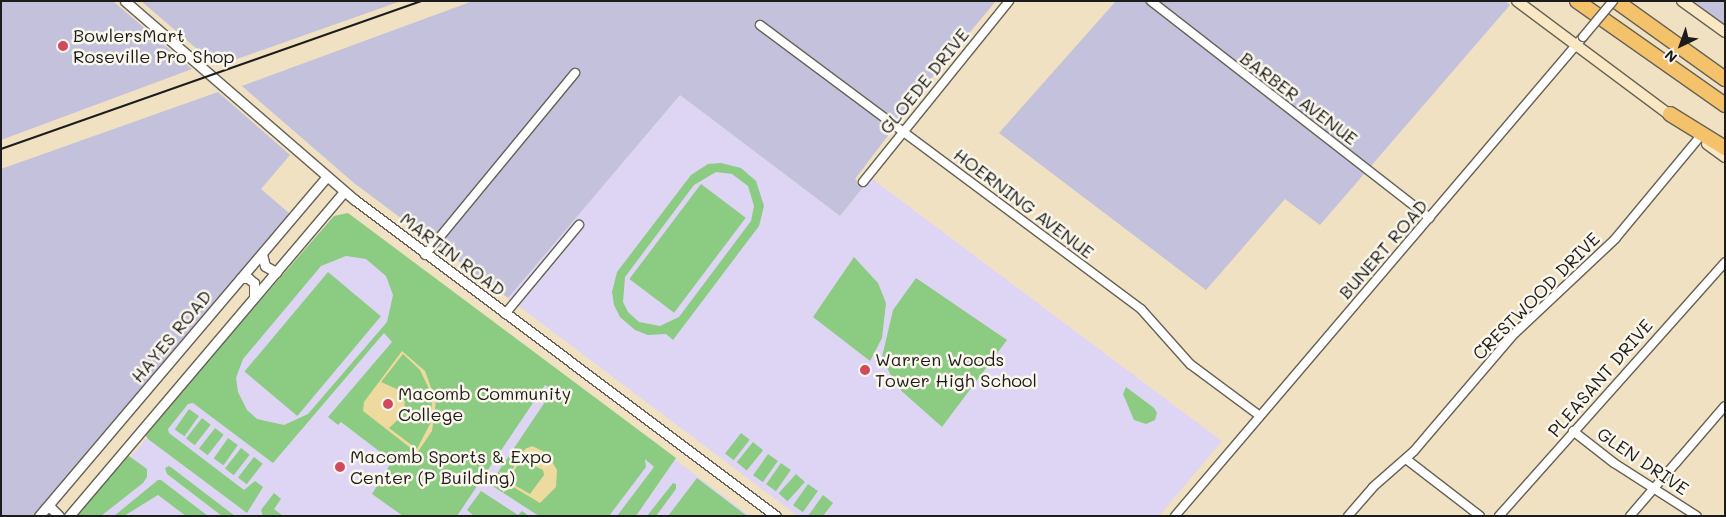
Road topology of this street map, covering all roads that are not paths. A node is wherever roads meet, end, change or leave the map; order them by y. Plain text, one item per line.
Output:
1 (125, 1) edge
2 (1009, 1) edge
3 (1150, 1) edge
4 (1517, 1) edge
5 (1577, 1) edge
6 (1614, 1) edge
7 (1682, 1) edge
8 (760, 25) dead end
9 (1725, 32) edge
10 (1577, 47) junction
11 (576, 72) dead end
12 (1725, 79) edge
13 (1725, 105) edge
14 (1670, 114) junction
15 (902, 131) junction
16 (1699, 138) junction
17 (1725, 148) edge
18 (1725, 157) edge
19 (326, 177) junction
20 (863, 182) dead end
21 (344, 192) junction
22 (1430, 218) junction
23 (579, 225) dead end
24 (262, 254) junction
25 (426, 255) junction
26 (1725, 262) edge
27 (276, 272) junction
28 (242, 278) junction
29 (251, 301) junction
30 (506, 314) junction
31 (1725, 406) edge
32 (1260, 416) junction
33 (1574, 431) junction
34 (1406, 459) junction
35 (1654, 488) junction
36 (46, 508) junction
37 (40, 516) edge
38 (59, 516) edge
39 (69, 516) edge
40 (776, 516) edge
41 (1175, 516) edge
42 (1348, 516) edge
43 (1480, 516) edge
44 (1499, 516) edge
45 (1630, 516) edge
46 (1697, 516) edge

1 - 19 street, MARTIN ROAD
2 - 15 street, GLOEDE DRIVE
3 - 22 street, BARBER AVENUE
4 - 10 main road
5 - 13 highway
6 - 10 street, BUNERT ROAD, bridge
6 - 12 highway
7 - 9 main road
8 - 15 street, HOERNING AVENUE
10 - 14 main road
10 - 22 street, BUNERT ROAD
11 - 25 street
14 - 16 main road
14 - 17 highway
15 - 20 street, GLOEDE DRIVE
15 - 32 street, HOERNING AVENUE
16 - 18 main road
16 - 34 street, CRESTWOOD DRIVE
19 - 21 street, MARTIN ROAD
19 - 24 street, HAYES ROAD
21 - 25 street, MARTIN ROAD
21 - 27 street
22 - 32 street, BUNERT ROAD
23 - 30 street
24 - 27 street
24 - 28 street, HAYES ROAD
25 - 30 street, MARTIN ROAD
26 - 33 street, PLEASANT DRIVE
27 - 29 street
28 - 29 street
28 - 36 street, HAYES ROAD
29 - 39 street
30 - 40 street, MARTIN ROAD
31 - 35 street
32 - 41 street, BUNERT ROAD
33 - 35 street, GLEN DRIVE
33 - 44 street, PLEASANT DRIVE
34 - 42 street, CRESTWOOD DRIVE
34 - 43 street
35 - 45 street
35 - 46 street, GLEN DRIVE
36 - 37 street, HAYES ROAD
36 - 38 street

